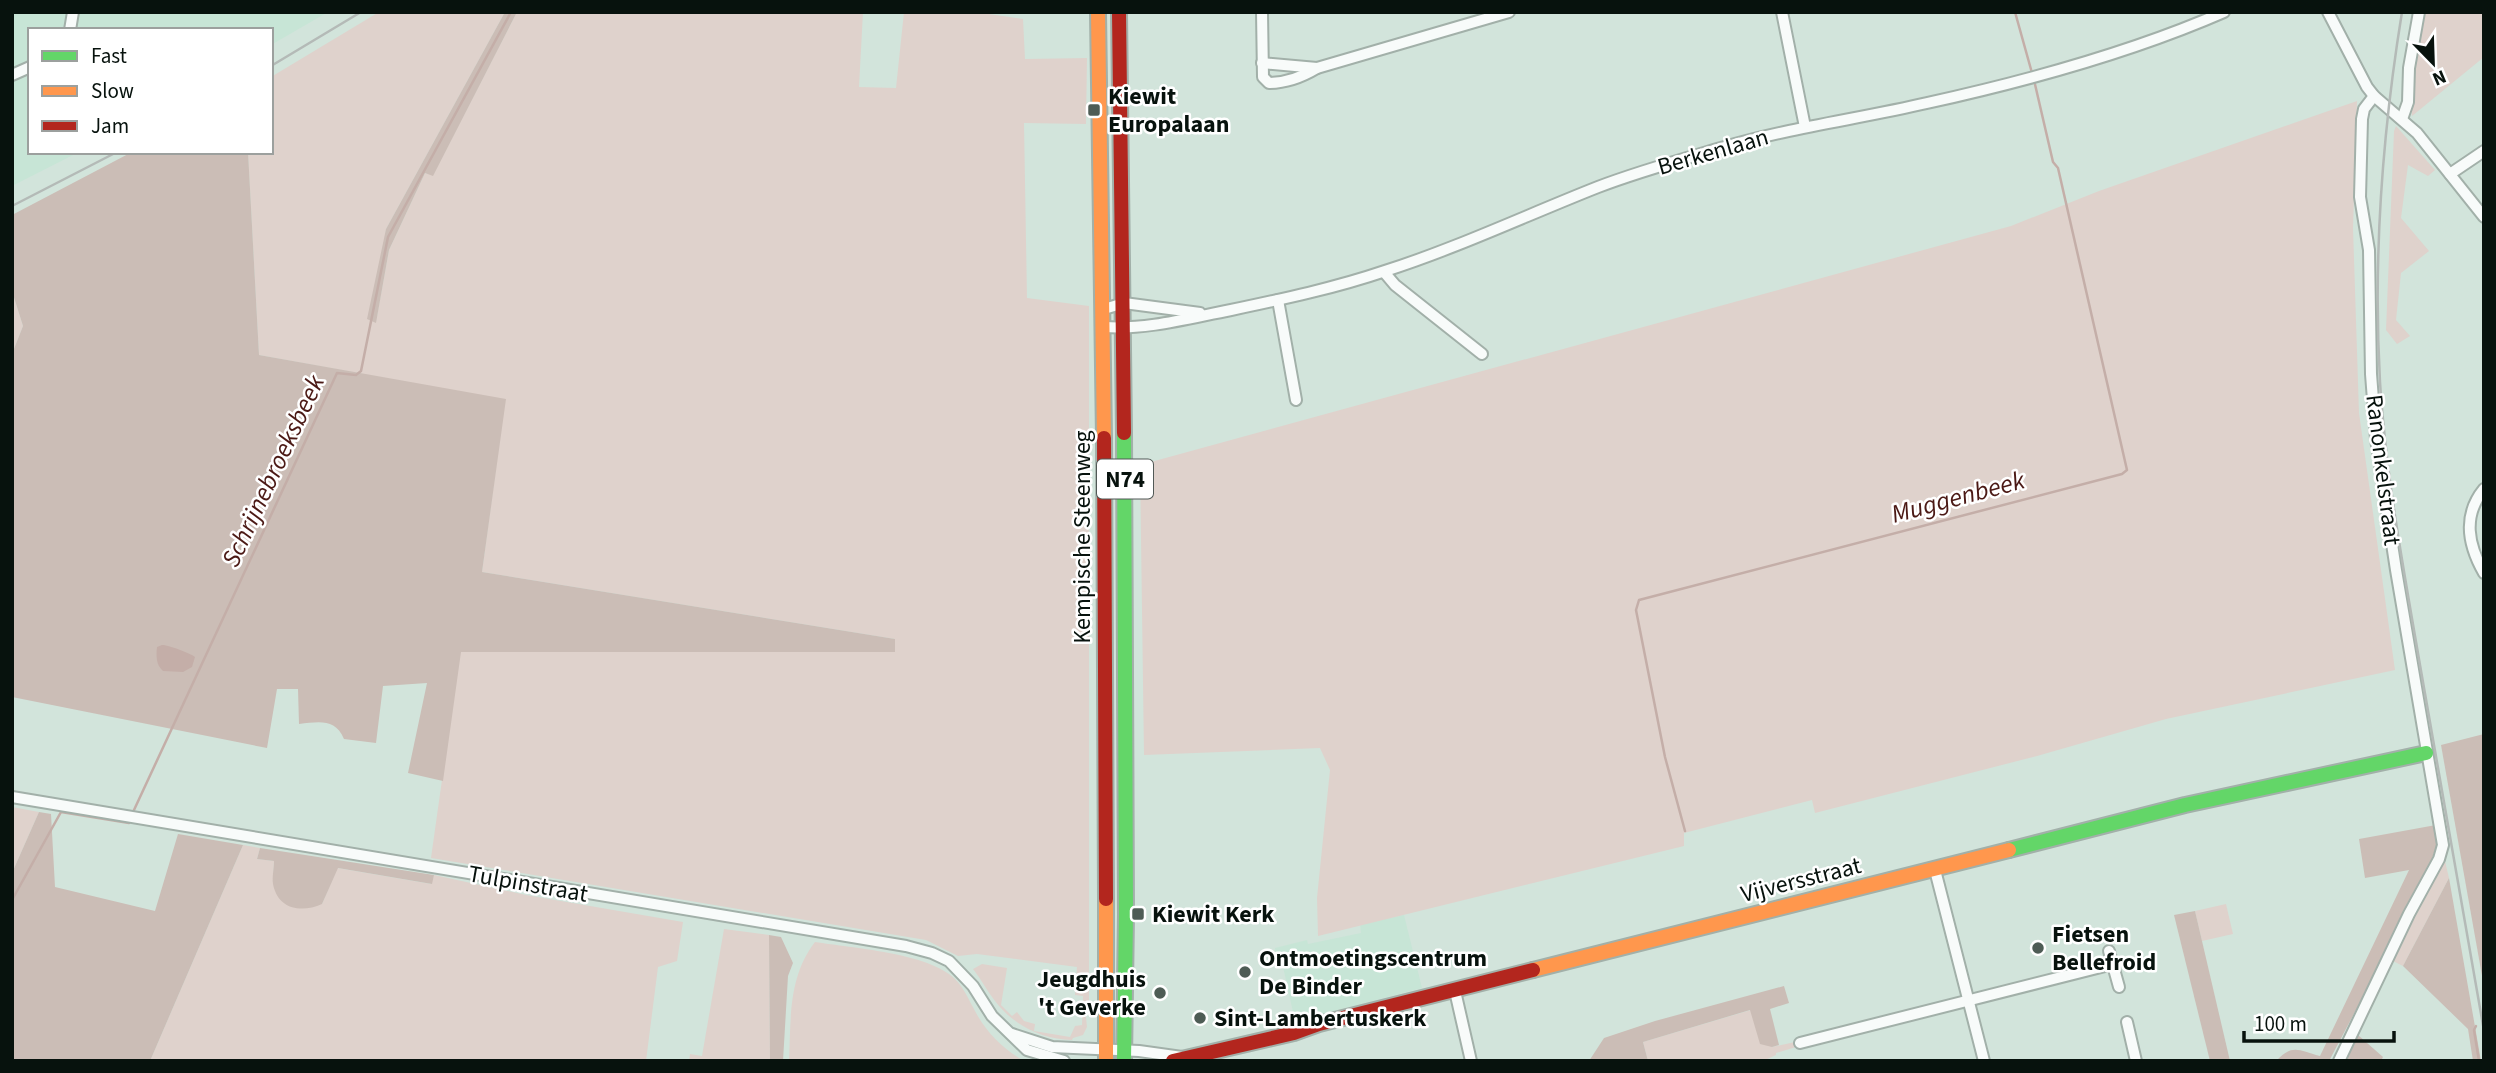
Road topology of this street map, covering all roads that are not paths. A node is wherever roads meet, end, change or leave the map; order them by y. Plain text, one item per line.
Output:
1 (1098, 12) edge
2 (1119, 12) edge
3 (1262, 12) edge
4 (1509, 12) edge
5 (1782, 12) edge
6 (2224, 12) edge
7 (2328, 12) edge
8 (2419, 12) edge
9 (1262, 63) junction
10 (28, 68) edge
11 (1317, 68) junction
12 (12, 75) edge
13 (2374, 96) junction
14 (2402, 119) junction
15 (1805, 127) junction
16 (2484, 151) edge
17 (2450, 174) junction
18 (2484, 217) edge
19 (1384, 272) junction
20 (1278, 300) junction
21 (1124, 303) junction
22 (1104, 309) junction
23 (1209, 314) junction
24 (1104, 327) junction
25 (1125, 328) junction
26 (1482, 354) dead end
27 (1296, 400) dead end
28 (2484, 489) edge
29 (2484, 573) edge
30 (2426, 753) junction
31 (12, 797) edge
32 (1935, 870) junction
33 (2109, 951) dead end
34 (2113, 964) junction
35 (2119, 987) dead end
36 (1455, 991) junction
37 (1967, 999) junction
38 (2127, 1023) dead end
39 (1009, 1034) junction
40 (1818, 1038) junction
41 (1800, 1043) dead end
42 (1821, 1051) dead end
43 (1106, 1055) edge
44 (1124, 1055) edge
45 (1188, 1058) junction
46 (1064, 1061) edge
47 (1173, 1061) edge
48 (1471, 1061) edge
49 (1984, 1061) edge
50 (2136, 1061) edge
51 (2339, 1061) edge

1 - 22 main road, Kempische Steenweg / N74
2 - 21 main road, Kempische Steenweg / N74
3 - 9 street
4 - 11 street
5 - 15 street
6 - 15 street, Berkenlaan
7 - 13 street
8 - 14 street
9 - 11 street
9 - 11 street
10 - 12 street
13 - 14 street
13 - 30 street, Ranonkelstraat
14 - 17 street
15 - 19 street, Berkenlaan
16 - 17 street
17 - 18 street
19 - 20 street, Berkenlaan
19 - 26 street
20 - 23 street, Berkenlaan
20 - 27 street
21 - 22 street, Berkenlaan
21 - 23 street, Berkenlaan
21 - 25 main road, Kempische Steenweg / N74
22 - 24 main road, Kempische Steenweg / N74
23 - 25 street, Berkenlaan
24 - 25 street, Berkenlaan
24 - 43 main road, Kempische Steenweg / N74
25 - 44 main road, Kempische Steenweg / N74
28 - 29 street
30 - 32 main road, Vijversstraat
30 - 51 street, Ranonkelstraat
31 - 39 street, Tulpinstraat
32 - 36 main road, Vijversstraat
32 - 37 street
33 - 34 street
34 - 35 street
34 - 37 street
36 - 45 main road, Vijversstraat
36 - 48 street
37 - 40 street
37 - 49 street
38 - 50 street
39 - 43 street
39 - 46 street, Tulpinstraat
40 - 41 street
40 - 42 street
43 - 44 street
44 - 45 street, Vijversstraat
45 - 47 main road, Vijversstraat

